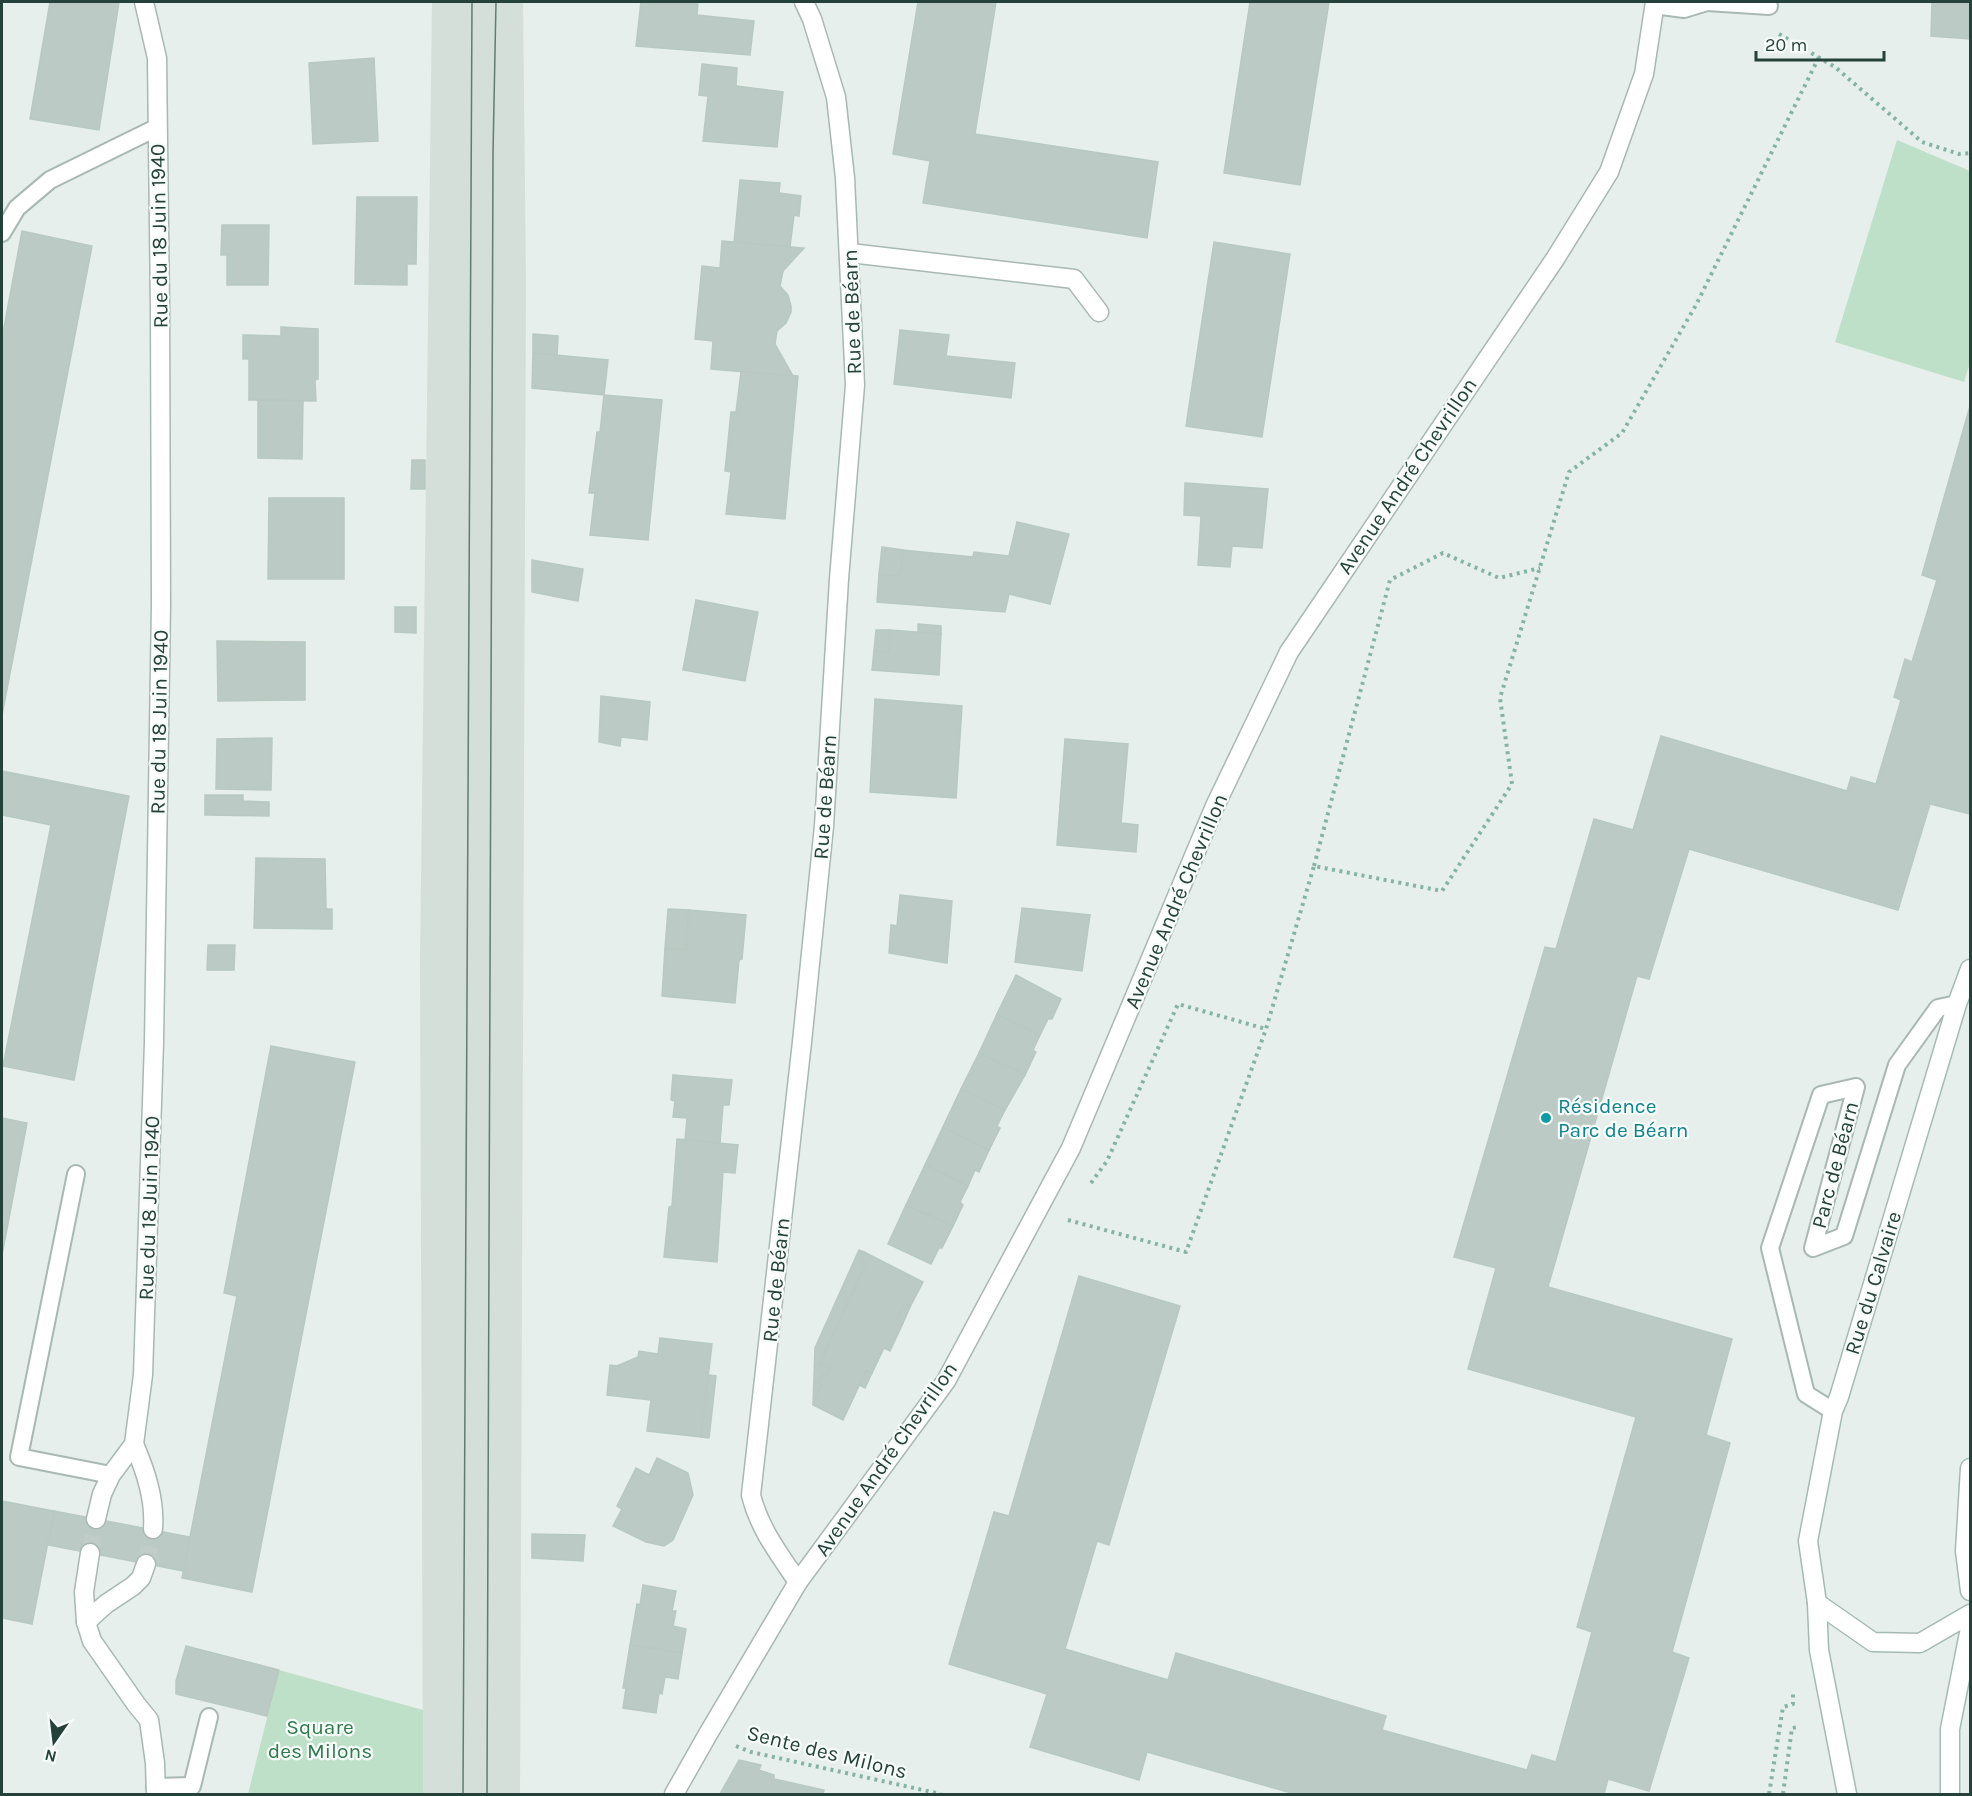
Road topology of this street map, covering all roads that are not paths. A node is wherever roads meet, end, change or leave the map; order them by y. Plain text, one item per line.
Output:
1 (144, 2) edge
2 (804, 2) edge
3 (1707, 2) edge
4 (1654, 3) edge
5 (1769, 6) dead end
6 (158, 127) junction
7 (2, 233) edge
8 (850, 253) junction
9 (1099, 312) dead end
10 (1971, 969) edge
11 (1957, 1004) junction
12 (76, 1174) dead end
13 (1833, 1411) junction
14 (134, 1444) junction
15 (1971, 1468) edge
16 (111, 1475) junction
17 (96, 1519) tunnel mouth
18 (153, 1529) tunnel mouth
19 (90, 1553) tunnel mouth
20 (146, 1564) tunnel mouth
21 (798, 1582) junction
22 (1971, 1591) edge
23 (1817, 1603) junction
24 (1971, 1614) edge
25 (86, 1622) junction
26 (1971, 1628) edge
27 (209, 1717) dead end
28 (156, 1791) edge
29 (674, 1794) edge
30 (1847, 1794) edge
31 (1950, 1794) edge

1 - 6 street, Rue du 18 Juin 1940
2 - 8 street, Rue de Béarn
3 - 4 lane
3 - 5 lane
4 - 21 street, Avenue André Chevrillon
6 - 7 lane
6 - 14 street, Rue du 18 Juin 1940
8 - 9 street
8 - 21 street, Rue de Béarn
10 - 11 street, Rue du Calvaire
11 - 13 street, Rue du Calvaire
11 - 13 lane, Parc de Béarn
12 - 16 lane
13 - 23 street, Rue du Calvaire
14 - 16 street, Rue du 18 Juin 1940
14 - 18 street, Rue du 18 Juin 1940
15 - 22 street
16 - 17 street, Rue du 18 Juin 1940
19 - 25 street
20 - 25 street
21 - 29 street, Avenue André Chevrillon
23 - 24 street
23 - 30 street, Rue du Calvaire
25 - 28 street
26 - 31 street
27 - 28 lane

